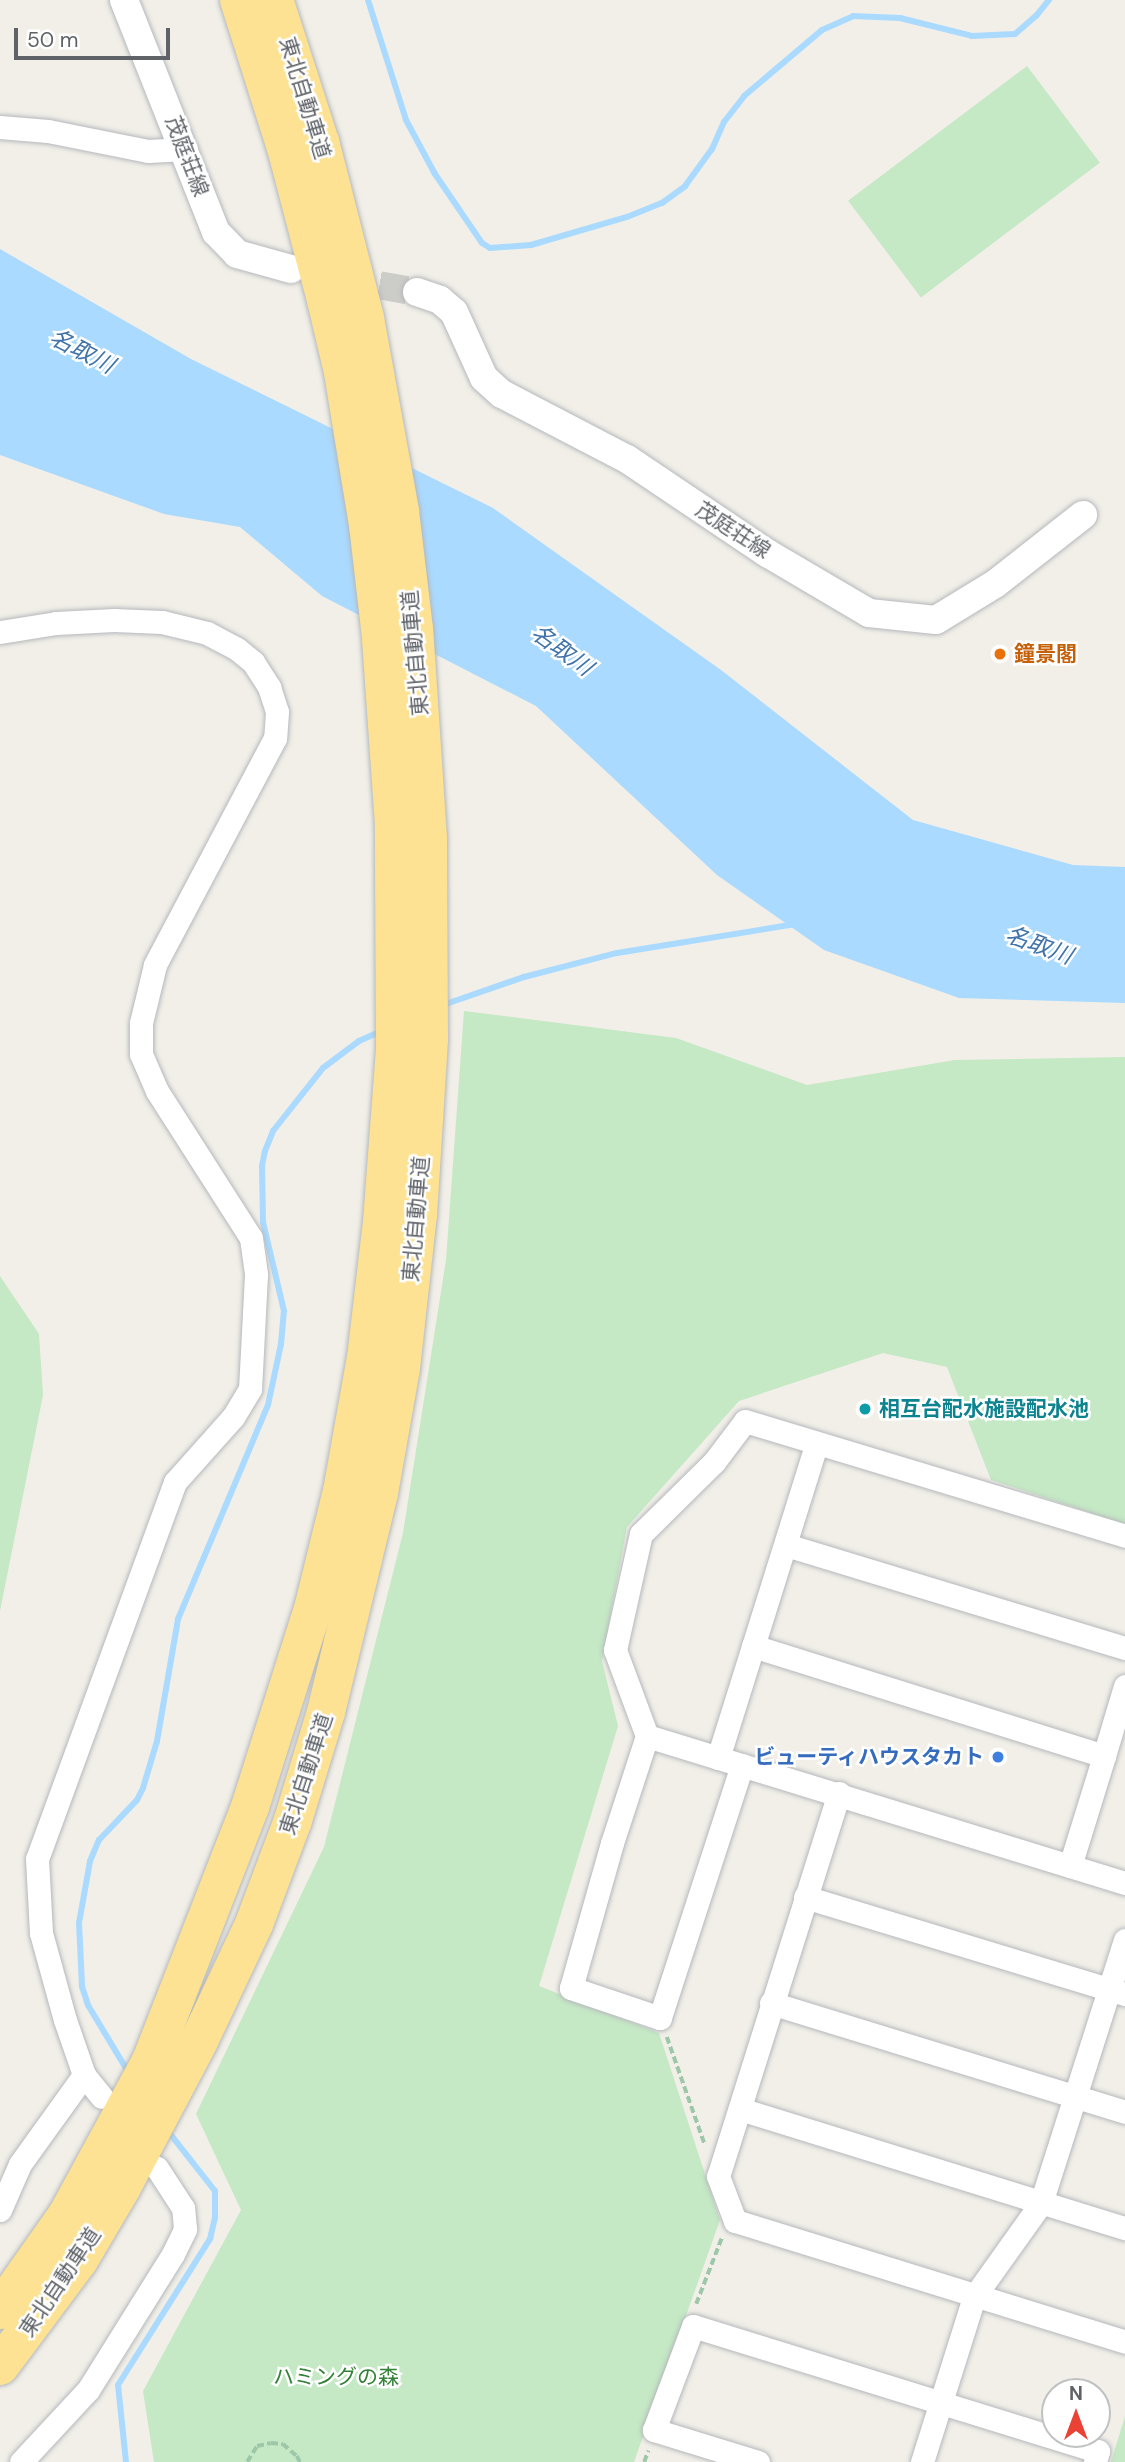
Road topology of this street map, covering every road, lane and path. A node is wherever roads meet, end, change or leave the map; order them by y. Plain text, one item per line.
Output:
1 (124, 0) edge
2 (211, 0) edge
3 (239, 0) edge
4 (274, 0) edge
5 (296, 0) edge
6 (0, 127) edge
7 (186, 149) junction
8 (290, 269) dead end
9 (417, 292) tunnel mouth
10 (326, 300) junction
11 (385, 391) junction
12 (1083, 515) dead end
13 (0, 632) edge
14 (412, 1043) junction
15 (817, 1443) junction
16 (1125, 1536) edge
17 (786, 1545) junction
18 (753, 1646) junction
19 (1125, 1648) edge
20 (1125, 1686) edge
21 (647, 1736) junction
22 (1104, 1756) junction
23 (718, 1758) junction
24 (741, 1765) junction
25 (839, 1793) junction
26 (1070, 1866) junction
27 (1125, 1883) edge
28 (805, 1897) junction
29 (1125, 1940) edge
30 (1117, 1992) edge
31 (771, 2003) junction
32 (660, 2018) junction
33 (84, 2075) junction
34 (1077, 2097) junction
35 (740, 2109) junction
36 (1125, 2112) edge
37 (133, 2128) junction
38 (718, 2176) junction
39 (1041, 2203) junction
40 (0, 2210) edge
41 (735, 2221) junction
42 (1125, 2228) edge
43 (974, 2297) junction
44 (0, 2310) edge
45 (693, 2326) junction
46 (1125, 2342) edge
47 (0, 2366) edge
48 (939, 2403) junction
49 (22, 2462) edge
50 (247, 2462) edge
51 (300, 2462) edge
52 (758, 2462) edge
53 (922, 2462) edge
54 (1095, 2462) edge

1 - 7 street, 茂庭荘線
2 - 10 highway
3 - 10 highway, 東北自動車道
4 - 11 highway, 東北自動車道
5 - 11 highway
6 - 7 street
7 - 8 street, 茂庭荘線
9 - 12 street, 茂庭荘線
10 - 14 highway, 東北自動車道
11 - 14 highway, 東北自動車道
13 - 33 street
14 - 37 highway, 東北自動車道
14 - 37 highway, 東北自動車道
15 - 16 street
15 - 17 street
15 - 21 street
17 - 18 street
17 - 19 street
18 - 22 street
18 - 23 street
20 - 22 street
21 - 23 street
21 - 32 street
22 - 26 street
23 - 24 street
24 - 25 street
24 - 32 street
25 - 26 street
25 - 28 street
26 - 27 street
28 - 30 street
28 - 31 street
29 - 30 street
30 - 34 street
31 - 34 street
31 - 35 street
32 - 38 path
33 - 37 street
33 - 40 street
34 - 36 street
34 - 39 street
35 - 38 street
35 - 39 street
37 - 44 highway, 東北自動車道
37 - 47 highway, 東北自動車道
37 - 49 street
38 - 41 street
39 - 42 street
39 - 43 street
41 - 43 street
41 - 45 path
43 - 46 street
43 - 48 street
45 - 48 street
45 - 52 street
48 - 53 street
48 - 54 street
50 - 51 path

